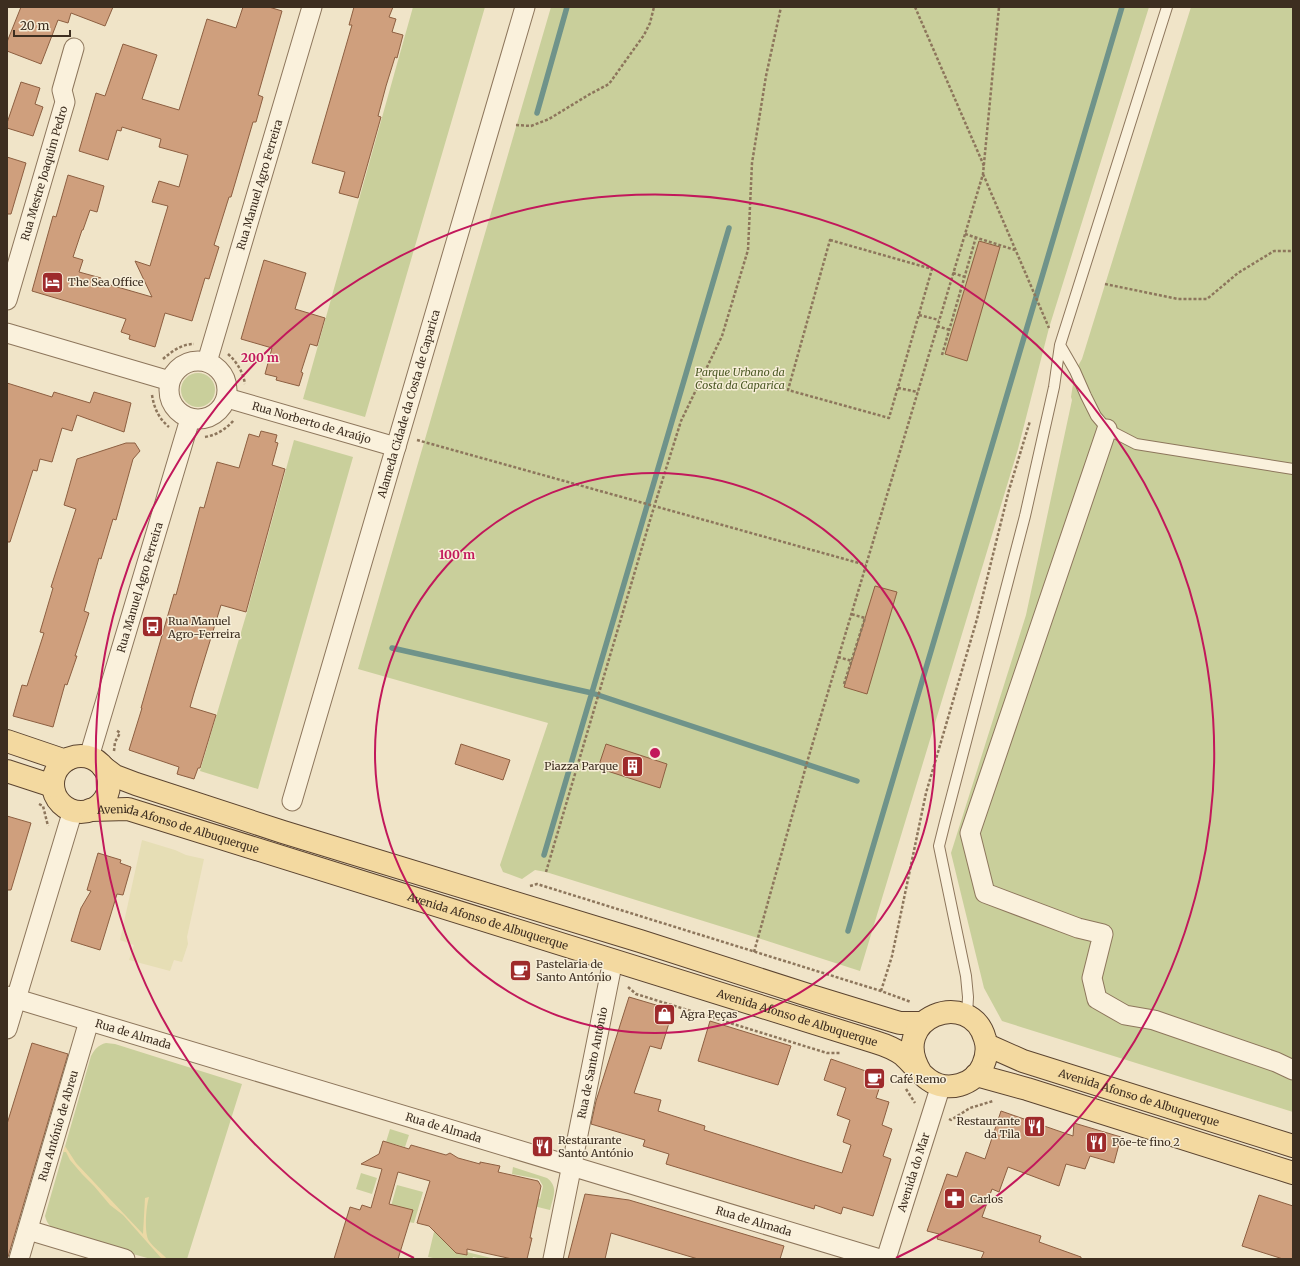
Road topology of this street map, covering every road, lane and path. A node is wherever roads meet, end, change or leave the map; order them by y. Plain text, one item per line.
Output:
1 (312, 7) edge
2 (525, 7) edge
3 (654, 7) edge
4 (780, 7) edge
5 (915, 7) edge
6 (999, 7) edge
7 (1167, 7) edge
8 (74, 48) dead end
9 (516, 125) dead end
10 (984, 168) junction
11 (983, 174) junction
12 (965, 234) junction
13 (976, 238) junction
14 (1016, 250) junction
15 (1293, 251) edge
16 (953, 273) junction
17 (965, 277) junction
18 (1105, 284) dead end
19 (7, 300) edge
20 (918, 315) junction
21 (939, 320) junction
22 (937, 326) junction
23 (1049, 328) dead end
24 (950, 330) junction
25 (7, 333) edge
26 (1060, 345) junction
27 (209, 354) junction
28 (942, 355) dead end
29 (162, 379) junction
30 (898, 388) junction
31 (918, 392) junction
32 (235, 400) junction
33 (1032, 415) dead end
34 (190, 419) junction
35 (172, 429) dead end
36 (1107, 429) junction
37 (201, 437) dead end
38 (398, 441) junction
39 (1293, 469) edge
40 (654, 507) junction
41 (866, 565) junction
42 (851, 614) junction
43 (838, 657) junction
44 (852, 661) junction
45 (844, 684) dead end
46 (7, 741) edge
47 (104, 757) junction
48 (68, 759) junction
49 (7, 771) edge
50 (53, 786) junction
51 (292, 801) dead end
52 (37, 803) dead end
53 (81, 810) junction
54 (49, 832) dead end
55 (546, 872) dead end
56 (525, 889) dead end
57 (754, 952) dead end
58 (613, 960) junction
59 (881, 991) junction
60 (636, 994) dead end
61 (11, 997) edge
62 (913, 1003) dead end
63 (967, 1016) junction
64 (89, 1021) junction
65 (922, 1023) junction
66 (7, 1029) edge
67 (987, 1045) junction
68 (847, 1054) dead end
69 (1293, 1070) edge
70 (976, 1075) junction
71 (913, 1080) junction
72 (941, 1085) junction
73 (916, 1105) dead end
74 (1293, 1146) edge
75 (571, 1166) junction
76 (1293, 1173) edge
77 (28, 1230) junction
78 (19, 1259) edge
79 (125, 1259) edge
80 (553, 1259) edge
81 (880, 1259) edge
82 (886, 1259) edge

1 - 27 street, Rua Manuel Agro Ferreira
2 - 38 street, Alameda Cidade da Costa de Caparica
3 - 9 path
4 - 40 path
5 - 10 path
6 - 10 path
7 - 26 lane
8 - 19 street, Rua Mestre Joaquim Pedro
10 - 11 path
11 - 12 path
11 - 14 path
12 - 13 path
12 - 16 path
13 - 14 path
13 - 17 path
14 - 23 path
15 - 18 path
16 - 17 path
16 - 21 path
17 - 24 path
20 - 21 path
20 - 30 path
20 - 30 path
21 - 22 path
22 - 24 path
22 - 31 path
24 - 28 path
25 - 29 street
26 - 36 lane
26 - 63 lane
27 - 29 street
27 - 29 path
27 - 32 street
27 - 32 path
29 - 34 street
29 - 35 path
30 - 31 path
31 - 41 path
32 - 34 street
32 - 37 path
32 - 38 street, Rua Norberto de Araújo
33 - 59 path
34 - 47 street, Rua Manuel Agro Ferreira
36 - 39 lane
36 - 69 street
38 - 40 path
38 - 51 street, Alameda Cidade da Costa de Caparica
40 - 41 path
40 - 55 path
41 - 42 path
42 - 43 path
42 - 44 path
43 - 44 path
43 - 57 path
44 - 45 path
46 - 48 main road
47 - 47 path
47 - 48 main road
47 - 53 main road
47 - 65 main road
48 - 50 main road
49 - 50 main road
50 - 53 main road
52 - 54 path
53 - 58 main road, Avenida Afonso de Albuquerque
53 - 61 street
56 - 59 path
58 - 71 main road, Avenida Afonso de Albuquerque
58 - 75 street, Rua de Santo António
59 - 62 path
60 - 68 path
61 - 64 street, Rua de Almada
61 - 66 street
63 - 65 main road
63 - 67 main road
64 - 75 street, Rua de Almada
64 - 77 street, Rua António de Abreu
65 - 71 main road
67 - 70 main road
67 - 74 main road, Avenida Afonso de Albuquerque
70 - 72 main road
70 - 76 main road
71 - 72 main road, Avenida Afonso de Albuquerque
71 - 73 path
72 - 82 street, Avenida do Mar
75 - 80 street, Rua de Santo António
75 - 81 street, Rua de Almada
77 - 78 street, Rua António de Abreu
77 - 79 street

